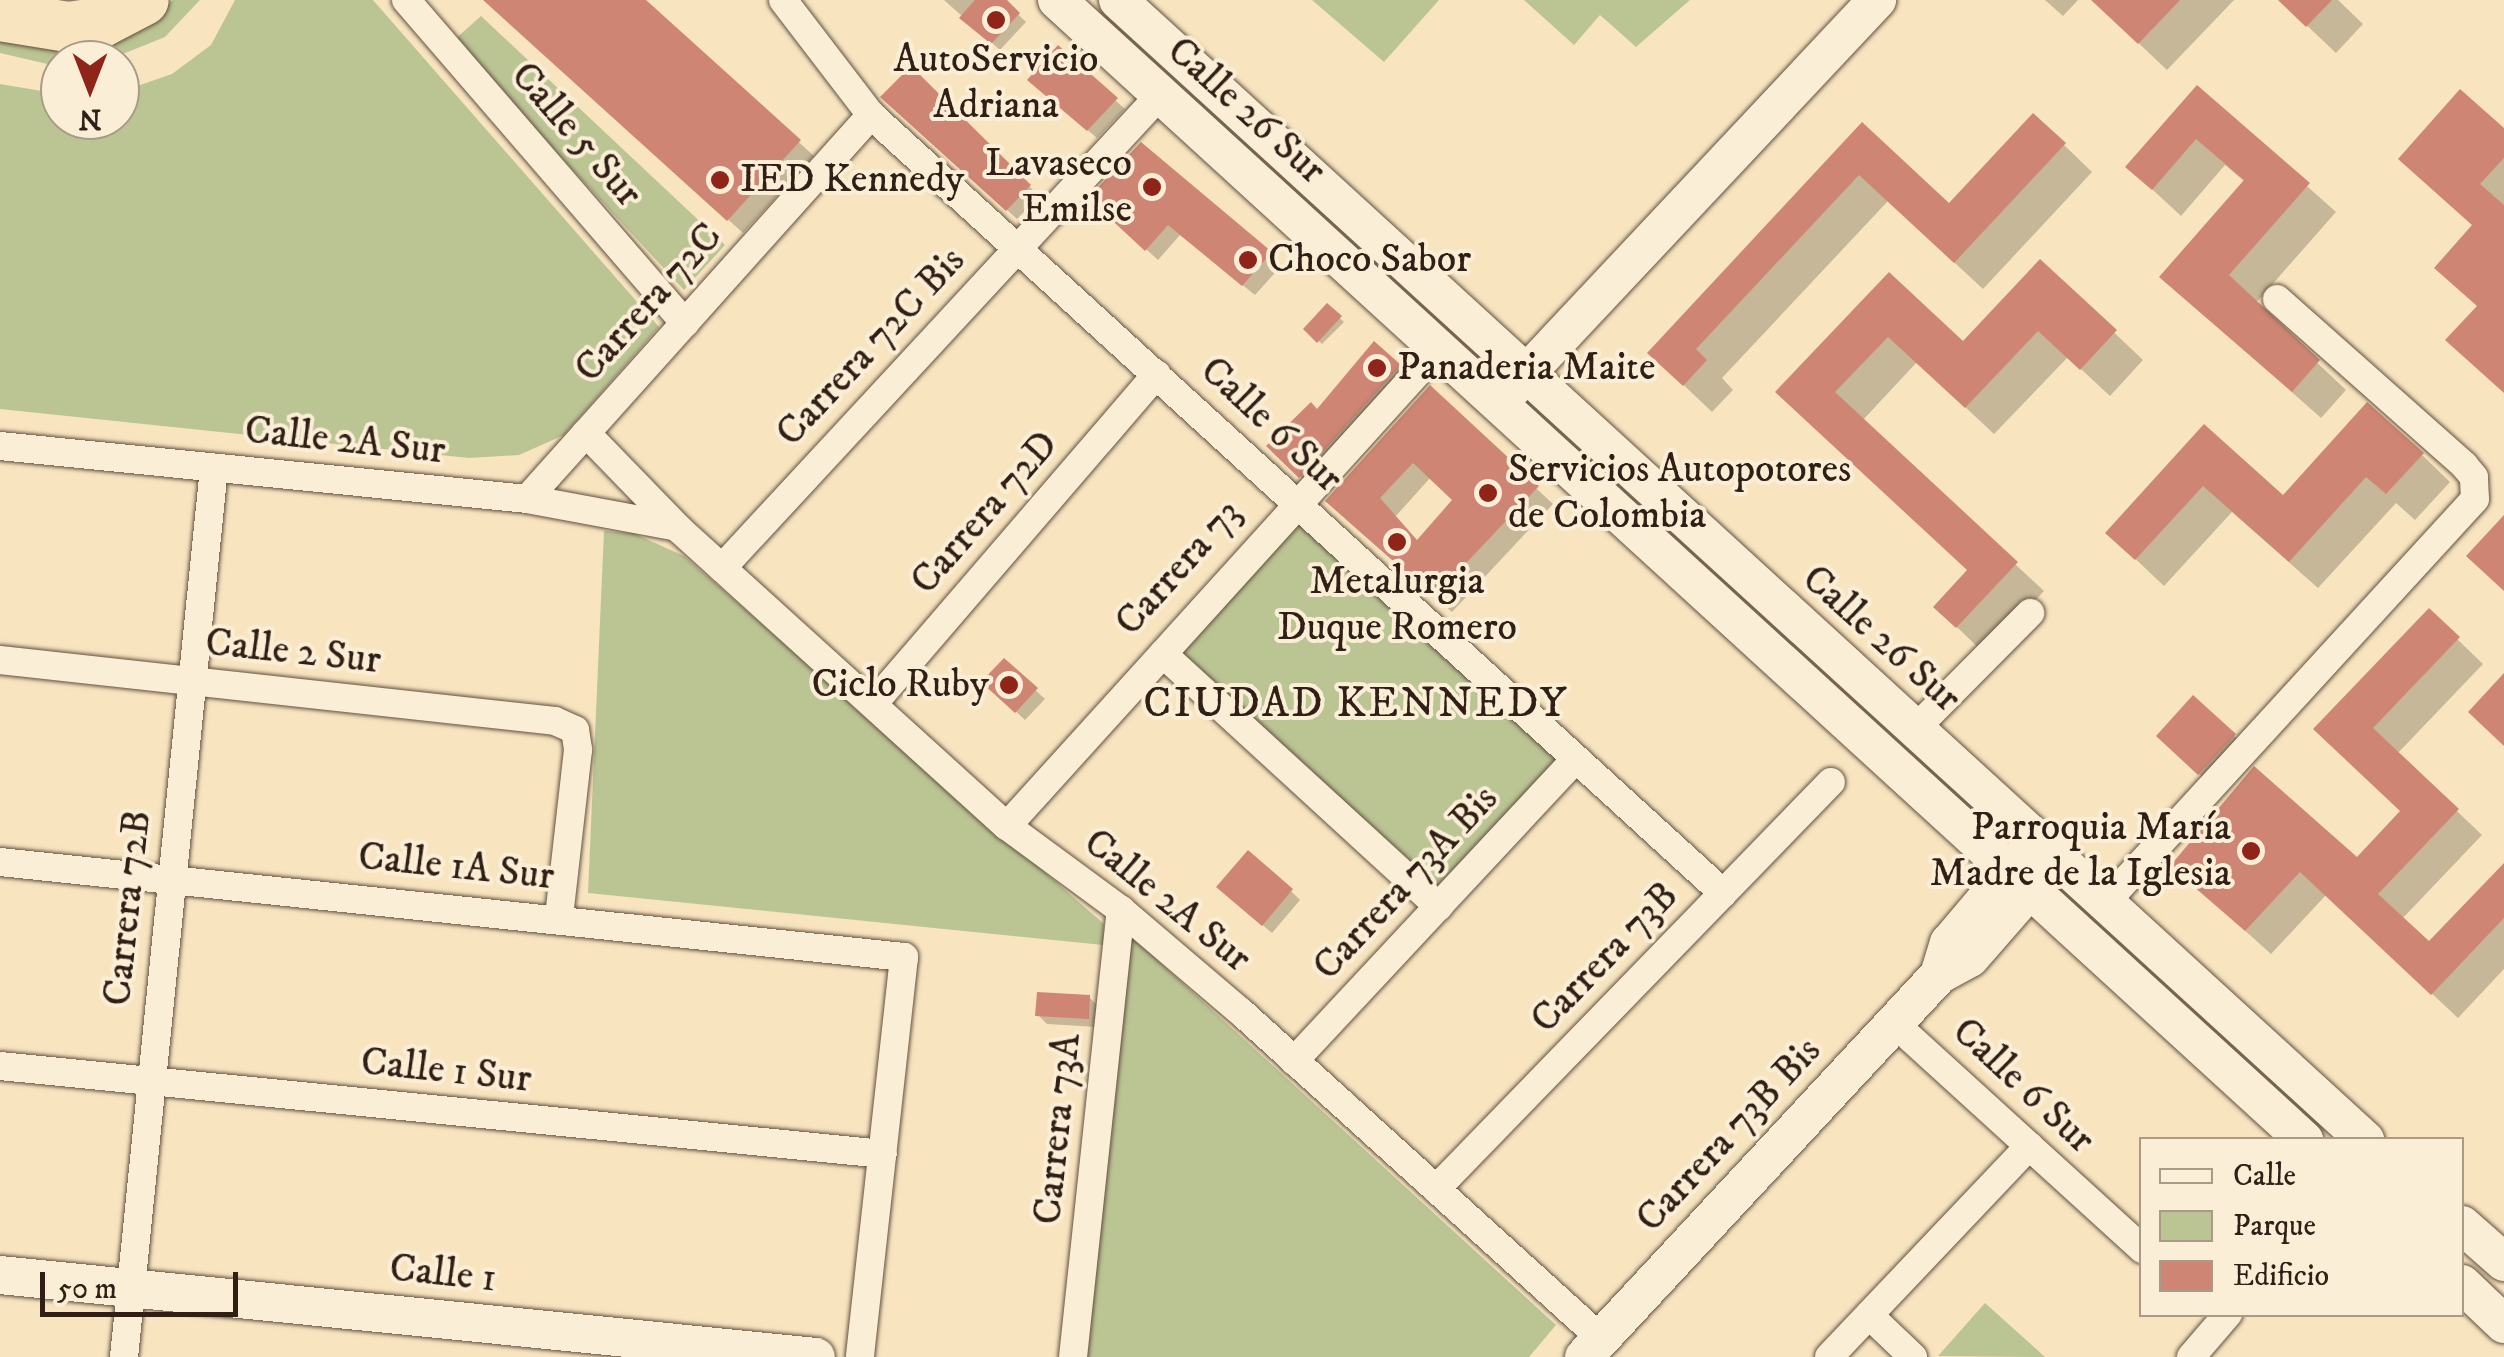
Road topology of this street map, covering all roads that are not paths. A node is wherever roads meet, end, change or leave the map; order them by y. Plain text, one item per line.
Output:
1 (144, 0) edge
2 (406, 0) edge
3 (783, 0) edge
4 (1058, 0) edge
5 (1118, 0) edge
6 (1877, 0) edge
7 (0, 16) edge
8 (1161, 94) junction
9 (871, 115) junction
10 (1017, 247) junction
11 (2277, 298) dead end
12 (685, 322) junction
13 (1419, 371) dead end
14 (1157, 374) junction
15 (1526, 375) junction
16 (1499, 404) junction
17 (586, 433) junction
18 (0, 446) edge
19 (214, 468) junction
20 (527, 499) junction
21 (1298, 504) junction
22 (679, 529) junction
23 (722, 568) junction
24 (2030, 613) dead end
25 (1163, 654) junction
26 (0, 660) edge
27 (191, 681) junction
28 (873, 704) junction
29 (1914, 730) junction
30 (1576, 759) junction
31 (1831, 782) dead end
32 (1007, 826) junction
33 (2046, 849) junction
34 (0, 862) edge
35 (172, 879) junction
36 (2021, 881) junction
37 (1723, 893) junction
38 (2104, 904) junction
39 (1439, 907) junction
40 (1121, 910) junction
41 (559, 918) junction
42 (1894, 1023) junction
43 (1294, 1061) junction
44 (0, 1066) edge
45 (150, 1082) junction
46 (2301, 1137) edge
47 (2362, 1137) edge
48 (2028, 1146) junction
49 (884, 1154) junction
50 (1436, 1189) junction
51 (2464, 1226) edge
52 (2139, 1246) edge
53 (2500, 1255) edge
54 (0, 1275) edge
55 (2464, 1286) edge
56 (132, 1288) junction
57 (1869, 1315) junction
58 (2221, 1317) edge
59 (2504, 1324) edge
60 (1593, 1348) edge
61 (654, 1349) edge
62 (124, 1357) edge
63 (816, 1357) edge
64 (860, 1357) edge
65 (1073, 1357) edge
66 (1828, 1357) edge
67 (1913, 1357) edge
68 (2192, 1357) edge

1 - 7 highway
2 - 12 street, Calle 5 Sur
3 - 9 street, Calle 6 Sur
4 - 8 main road, Calle 26 Sur
5 - 15 main road, Calle 26 Sur
6 - 15 main road
8 - 10 street, Carrera 72C Bis
8 - 16 main road, Calle 26 Sur
9 - 10 street, Calle 6 Sur
9 - 12 street, Carrera 72C
10 - 14 street, Calle 6 Sur
10 - 23 street, Carrera 72C Bis
11 - 38 street
12 - 17 street, Carrera 72C
13 - 21 street, Carrera 73
14 - 21 street, Calle 6 Sur
14 - 28 street, Carrera 72D
15 - 16 main road
15 - 29 main road, Calle 26 Sur
16 - 36 main road, Calle 26 Sur
17 - 20 street, Carrera 72C
17 - 22 street, Calle 2A Sur
18 - 19 street, Calle 2A Sur
19 - 20 street, Calle 2A Sur
19 - 27 street, Carrera 72B
20 - 22 street, Calle 2A Sur
21 - 25 street, Carrera 73
21 - 30 street, Calle 6 Sur
22 - 23 street, Calle 2A Sur
23 - 28 street, Calle 2A Sur
24 - 29 street
25 - 32 street, Carrera 73
25 - 39 street
26 - 27 street, Calle 2 Sur
27 - 35 street, Carrera 72B
27 - 41 street, Calle 2 Sur
28 - 32 street, Calle 2A Sur
29 - 33 main road, Calle 26 Sur
30 - 37 street, Calle 6 Sur
30 - 39 street, Carrera 73A Bis
31 - 37 street, Carrera 73B
32 - 40 street, Calle 2A Sur
33 - 36 main road, Carrera 73B Bis
33 - 38 main road, Calle 26 Sur
34 - 35 street, Calle 1A Sur
35 - 41 street, Calle 1A Sur
35 - 45 street, Carrera 72B
36 - 42 main road, Carrera 73B Bis
36 - 46 main road, Calle 26 Sur
37 - 50 street, Carrera 73B
38 - 47 main road, Calle 26 Sur
39 - 43 street, Carrera 73A Bis
40 - 43 street, Calle 2A Sur
40 - 65 street, Carrera 73A
41 - 49 street, Calle 1A Sur
42 - 48 street, Calle 6 Sur
42 - 60 main road, Carrera 73B Bis
43 - 50 street, Calle 2A Sur
44 - 45 street, Calle 1 Sur
45 - 49 street, Calle 1 Sur
45 - 56 street, Carrera 72B
48 - 52 street, Calle 6 Sur
48 - 57 street
49 - 64 street
50 - 60 street, Calle 2A Sur
51 - 53 main road
54 - 56 main road, Calle 1
55 - 59 main road
56 - 61 main road, Calle 1
56 - 62 street, Carrera 72B
57 - 66 street
57 - 67 street
58 - 68 street
61 - 63 main road, Calle 1

